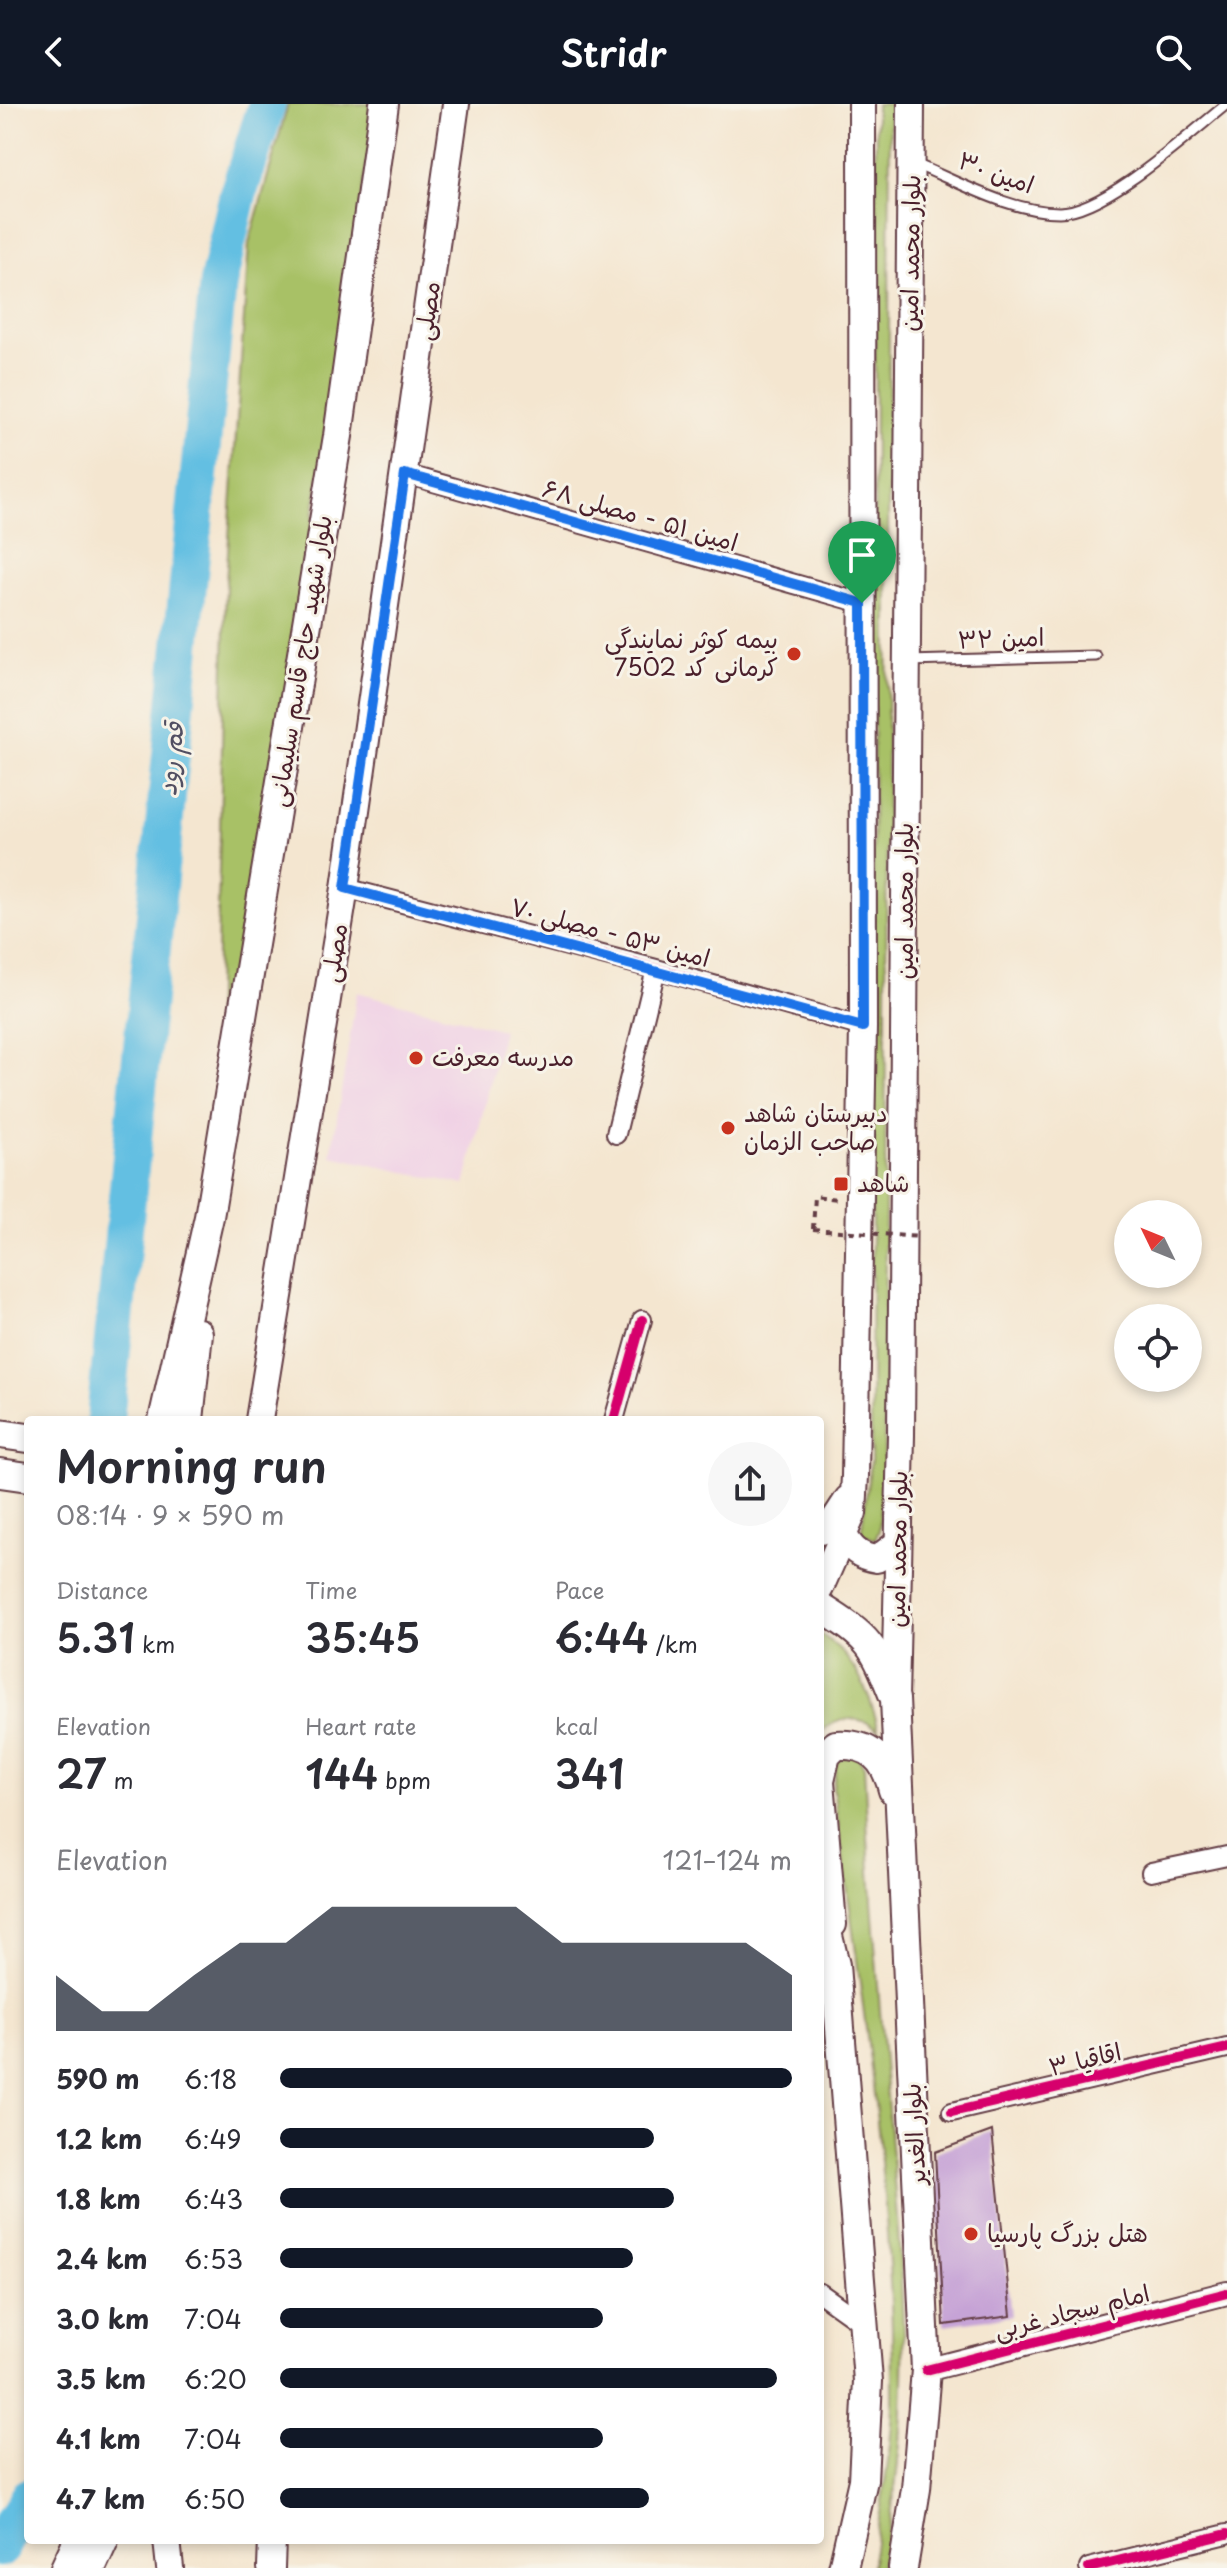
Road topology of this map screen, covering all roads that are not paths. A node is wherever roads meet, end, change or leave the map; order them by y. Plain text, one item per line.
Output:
1 (384, 104) edge
2 (456, 104) edge
3 (862, 104) edge
4 (911, 104) edge
5 (1227, 104) edge
6 (912, 163) junction
7 (405, 474) junction
8 (862, 603) junction
9 (1096, 656) dead end
10 (907, 662) junction
11 (345, 888) junction
12 (656, 969) junction
13 (863, 1027) junction
14 (616, 1134) dead end
15 (209, 1217) junction
16 (642, 1320) dead end
17 (164, 1416) edge
18 (189, 1416) edge
19 (260, 1416) edge
20 (615, 1416) edge
21 (0, 1434) edge
22 (24, 1437) edge
23 (0, 1473) edge
24 (24, 1476) edge
25 (832, 1533) edge
26 (898, 1543) junction
27 (824, 1570) edge
28 (824, 1610) edge
29 (895, 1699) junction
30 (824, 1763) edge
31 (900, 1822) junction
32 (1227, 1856) edge
33 (1151, 1872) dead end
34 (824, 1889) edge
35 (824, 1941) edge
36 (827, 1970) edge
37 (1227, 2048) edge
38 (952, 2112) dead end
39 (1227, 2293) edge
40 (824, 2296) edge
41 (862, 2323) junction
42 (926, 2370) junction
43 (1227, 2534) edge
44 (76, 2544) edge
45 (102, 2544) edge
46 (167, 2544) edge
47 (272, 2544) edge
48 (65, 2568) edge
49 (91, 2568) edge
50 (170, 2568) edge
51 (271, 2568) edge
52 (843, 2568) edge
53 (903, 2568) edge
54 (1089, 2568) edge

1 - 15 main road, بلوار شهید حاج قاسم سلیمانی
2 - 7 main road, مصلی
3 - 8 main road, بلوار محمد امین
4 - 6 main road, بلوار محمد امین
5 - 6 lane, امین ۳۰
6 - 10 main road, بلوار محمد امین
7 - 8 street, امین ۵۱ - مصلی ۶۸
7 - 11 main road, مصلی
8 - 13 main road, بلوار محمد امین
9 - 10 lane, امین ۳۲
10 - 26 main road, بلوار محمد امین
11 - 12 street, امین ۵۳ - مصلی ۷۰
11 - 19 main road, مصلی
12 - 13 street, امین ۵۳ - مصلی ۷۰
12 - 14 street
13 - 25 main road, بلوار محمد امین
15 - 17 main road, بلوار شهید حاج قاسم سلیمانی
15 - 18 main road, بلوار شهید حاج قاسم سلیمانی
16 - 20 street
21 - 22 main road
23 - 24 main road
25 - 26 main road
25 - 27 main road
26 - 29 main road, بلوار محمد امین
28 - 29 main road, بلوار الغدیر
29 - 31 main road, بلوار الغدیر
30 - 31 main road
31 - 42 main road, بلوار الغدیر
32 - 33 street
34 - 36 main road
35 - 36 main road
36 - 41 main road
37 - 38 street, اقاقیا ۳
39 - 42 street, امام سجاد غربی
40 - 41 street
41 - 52 main road
42 - 53 main road, بلوار الغدیر
43 - 54 street
44 - 48 main road
45 - 49 main road
46 - 50 main road
47 - 51 main road

